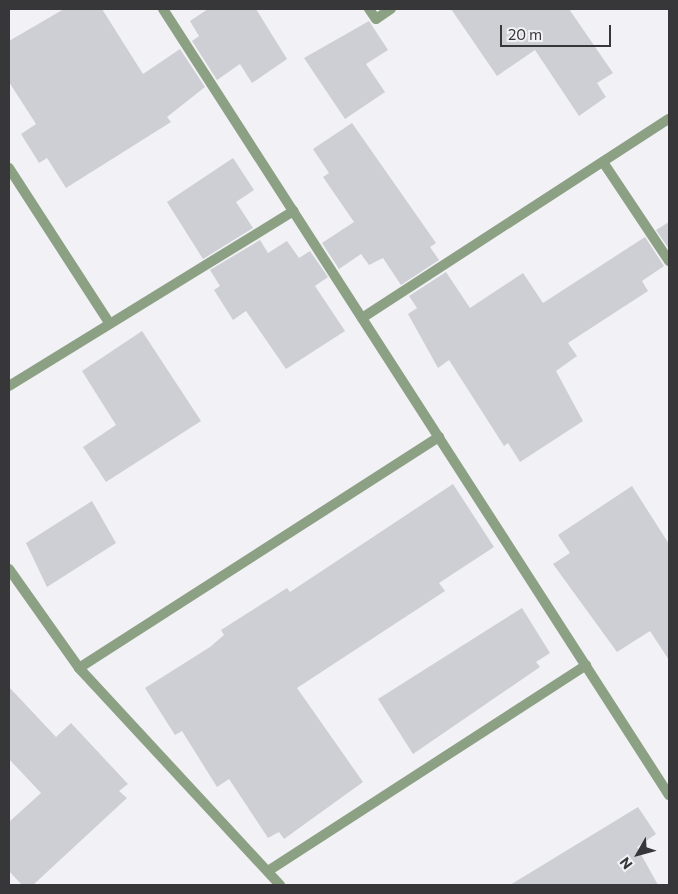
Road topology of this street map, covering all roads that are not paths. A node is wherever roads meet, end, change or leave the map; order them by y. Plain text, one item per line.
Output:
1 (163, 9) edge
2 (369, 9) edge
3 (391, 9) edge
4 (669, 119) edge
5 (603, 162) junction
6 (9, 168) edge
7 (294, 211) junction
8 (669, 261) edge
9 (362, 318) junction
10 (108, 321) junction
11 (9, 386) edge
12 (439, 438) junction
13 (9, 569) edge
14 (586, 666) junction
15 (79, 668) junction
16 (669, 795) edge
17 (268, 871) junction
18 (280, 885) edge

1 - 7 street
2 - 3 street
4 - 5 street
5 - 8 street
5 - 9 street
6 - 10 street
7 - 9 street
7 - 10 street
9 - 12 street
10 - 11 street
12 - 14 street
12 - 15 street
13 - 15 street
14 - 16 street
14 - 17 street
15 - 17 street
17 - 18 street

